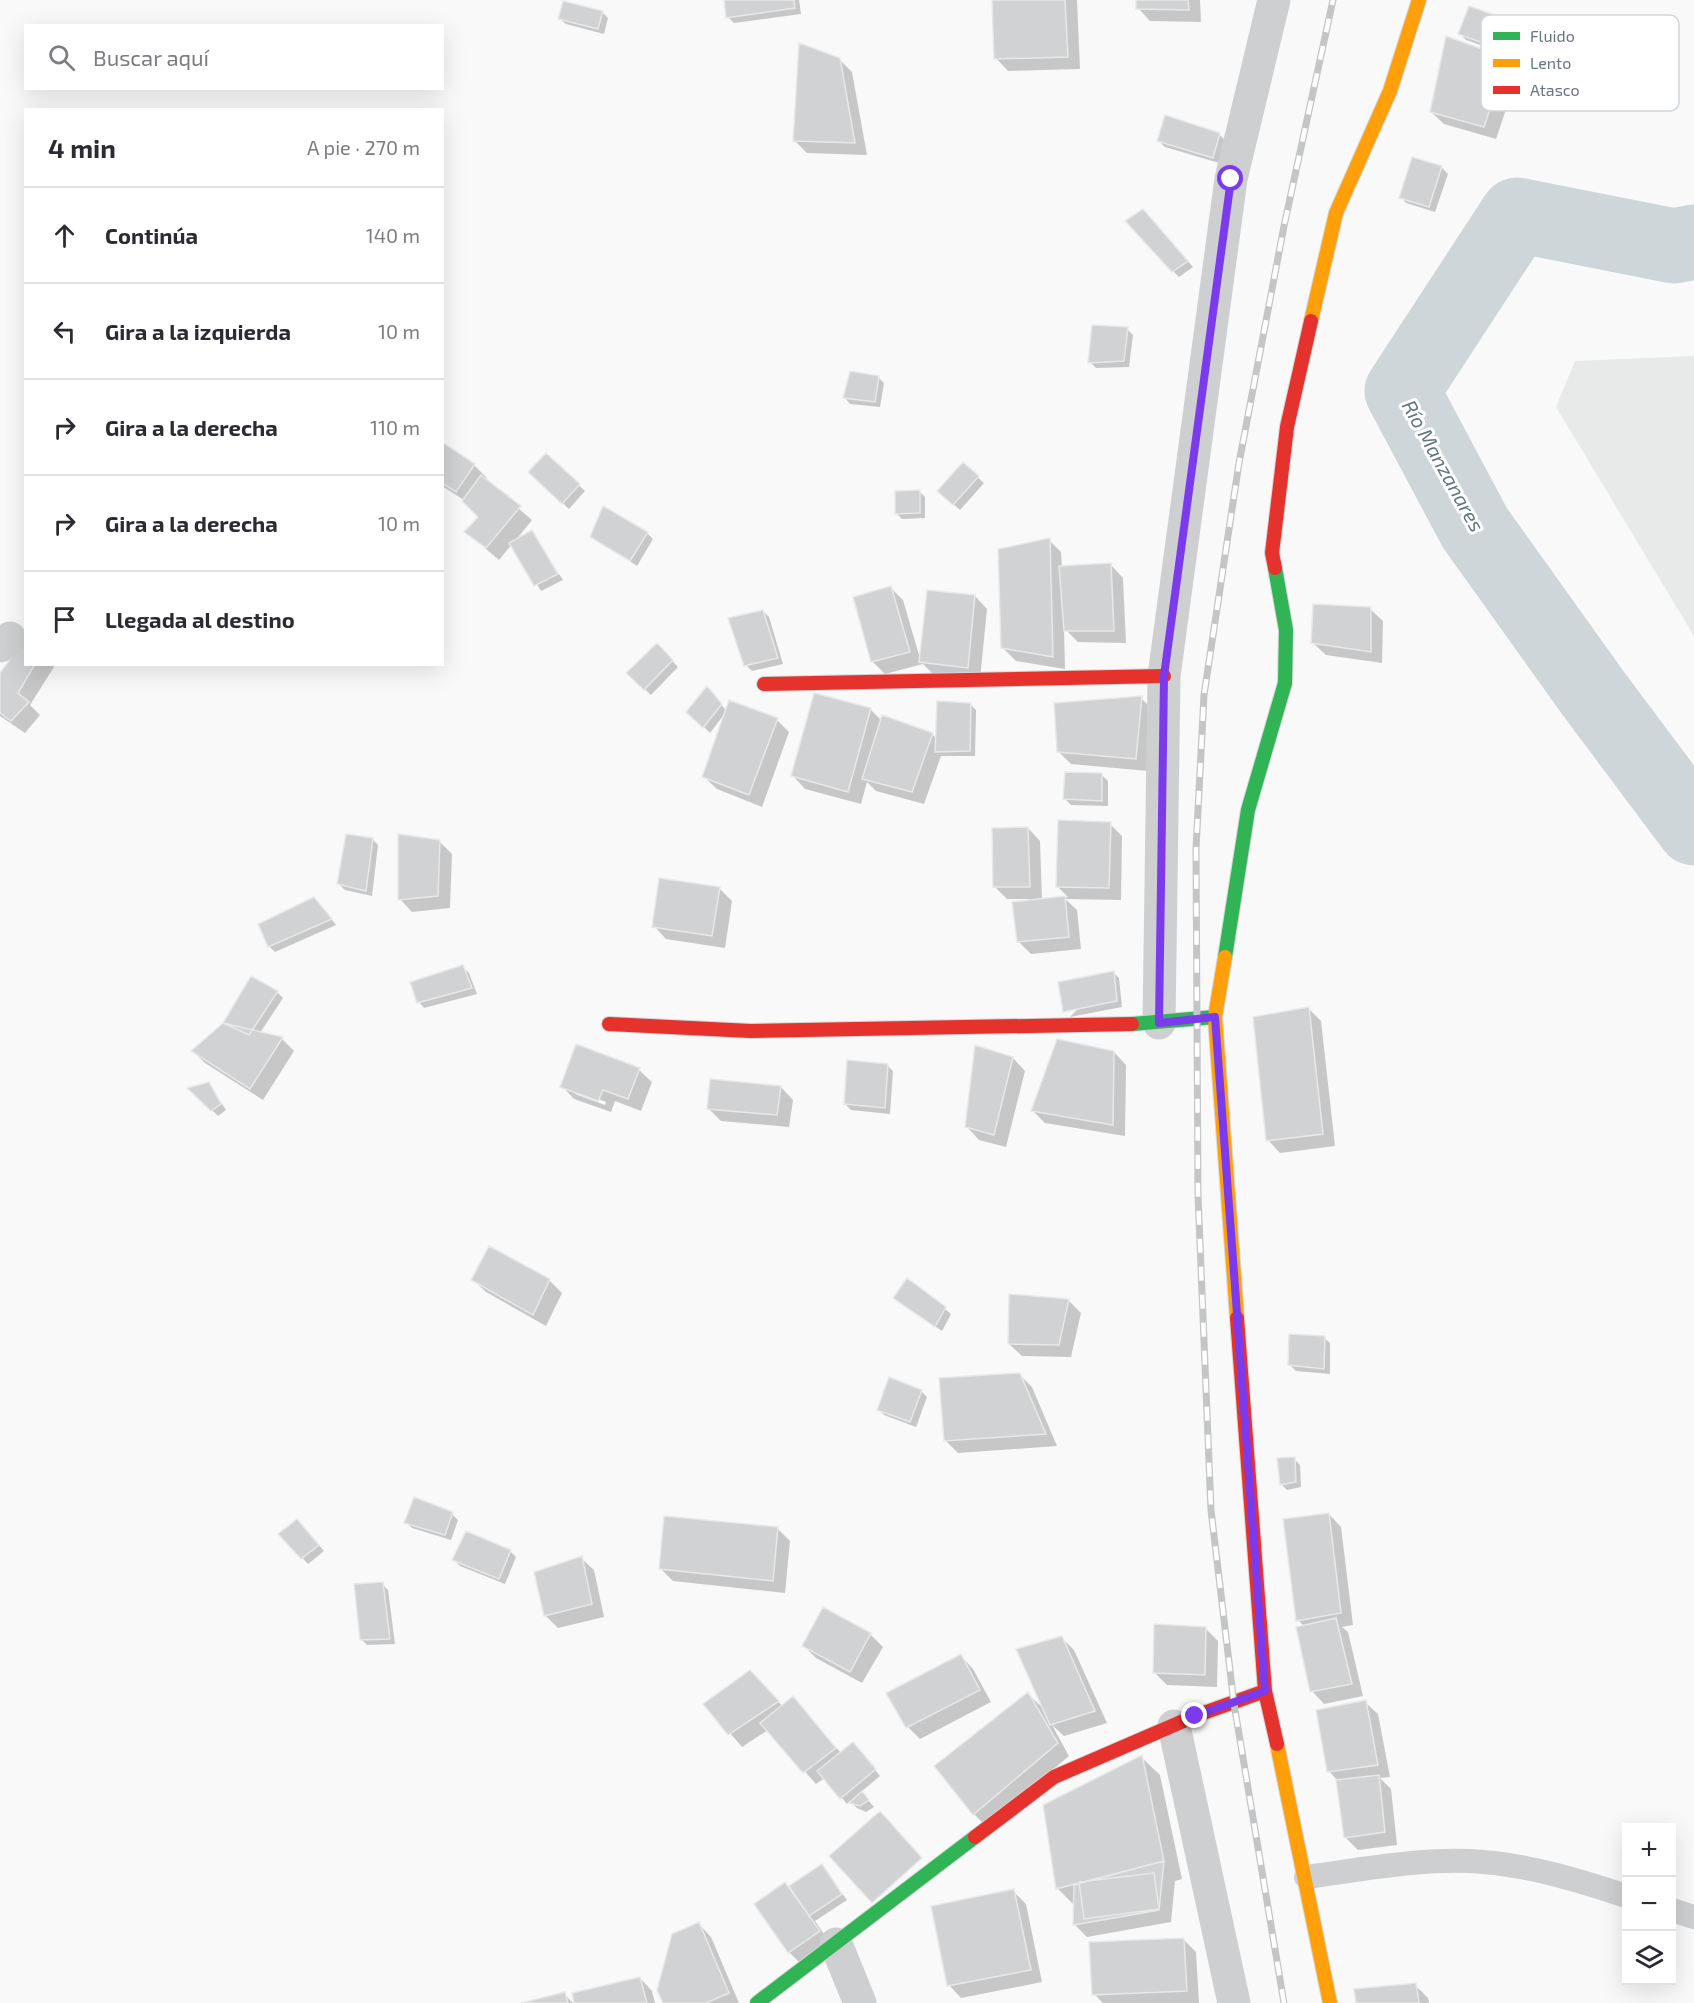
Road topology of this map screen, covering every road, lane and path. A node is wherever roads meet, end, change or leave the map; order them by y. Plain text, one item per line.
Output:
1 (1274, 0) edge
2 (1419, 0) edge
3 (1164, 676) junction
4 (764, 684) dead end
5 (1215, 1017) junction
6 (1159, 1023) junction
7 (609, 1024) dead end
8 (1265, 1691) junction
9 (1174, 1726) junction
10 (1306, 1877) junction
11 (1622, 1895) edge
12 (1676, 1912) edge
13 (1694, 1917) edge
14 (837, 1944) junction
15 (757, 2003) edge
16 (860, 2003) edge
17 (1234, 2003) edge
18 (1330, 2003) edge

1 - 3 street
2 - 5 street
3 - 4 street
3 - 6 street
5 - 6 street
5 - 8 street
6 - 7 street
8 - 9 street
8 - 10 street
9 - 14 street
9 - 17 street
10 - 11 lane
10 - 18 street
12 - 13 lane
14 - 15 street
14 - 16 street

